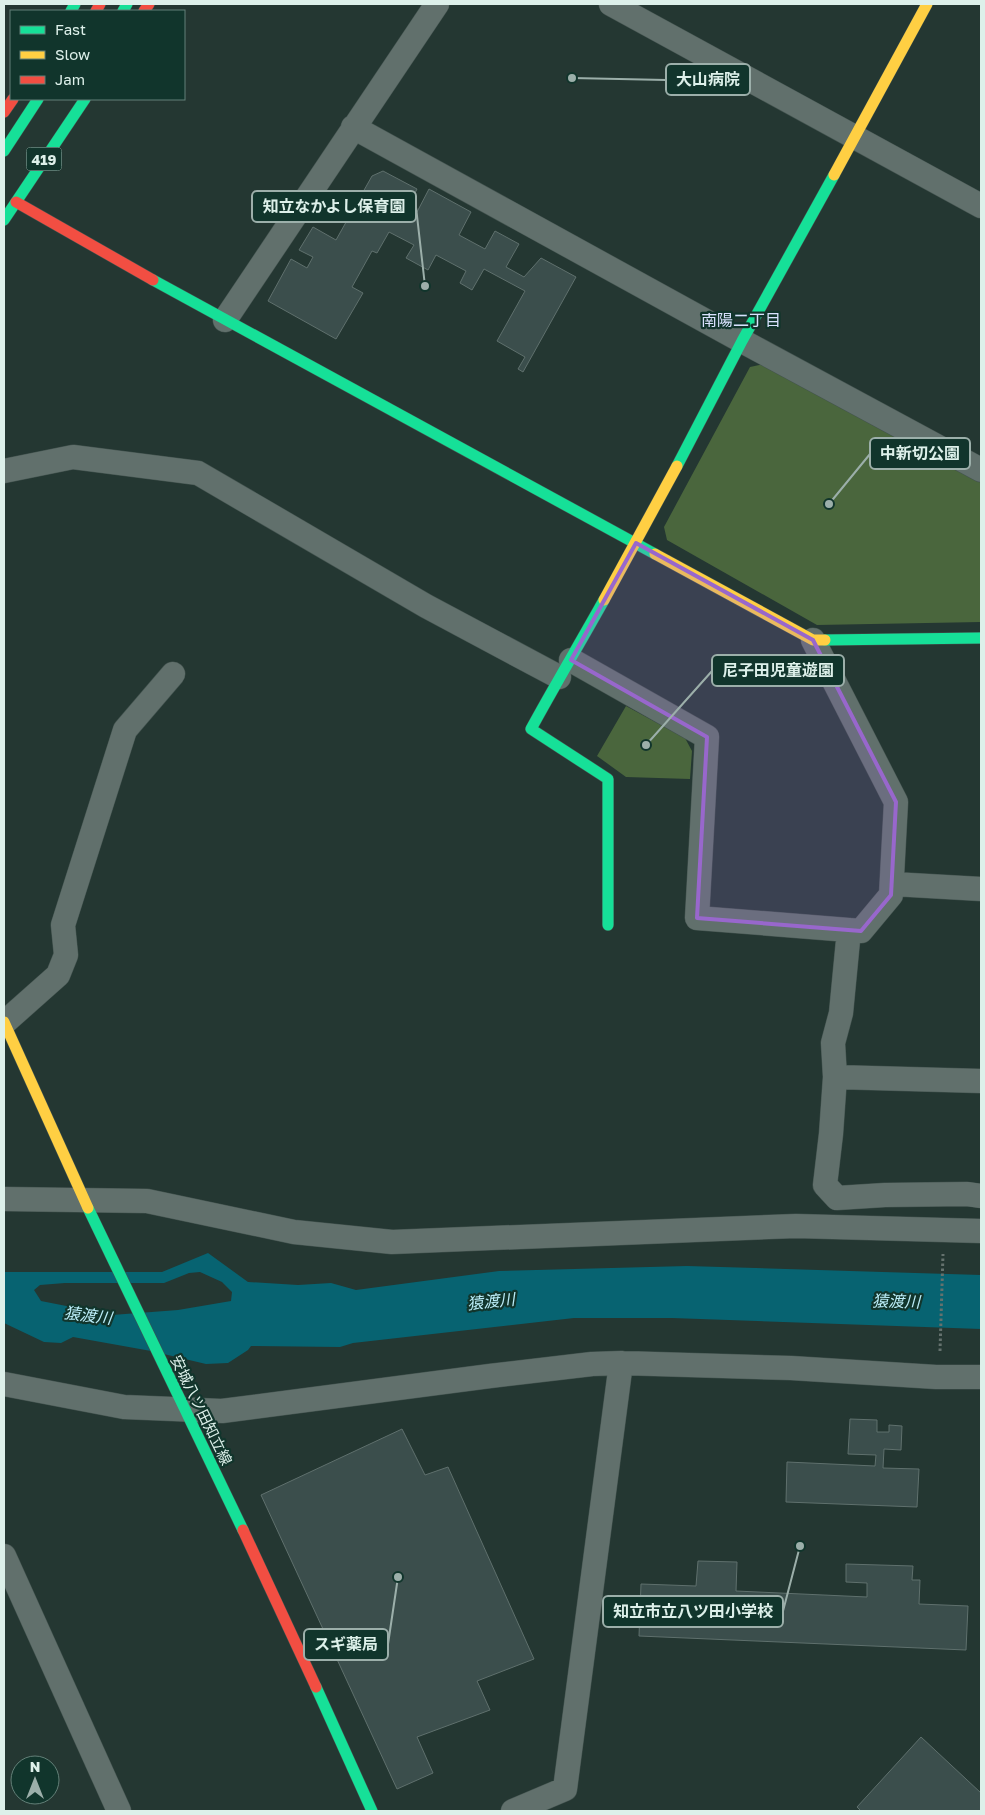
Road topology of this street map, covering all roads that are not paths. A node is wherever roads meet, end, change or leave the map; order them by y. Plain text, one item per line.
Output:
1 (437, 4) edge
2 (611, 4) edge
3 (927, 4) edge
4 (12, 100) edge
5 (37, 100) edge
6 (84, 100) edge
7 (4, 112) edge
8 (354, 127) junction
9 (856, 136) junction
10 (4, 151) edge
11 (4, 195) edge
12 (16, 202) junction
13 (981, 206) edge
14 (4, 220) edge
15 (225, 320) junction
16 (742, 341) junction
17 (981, 470) edge
18 (4, 471) edge
19 (636, 543) junction
20 (981, 638) edge
21 (813, 640) junction
22 (565, 668) junction
23 (172, 674) dead end
24 (893, 884) junction
25 (981, 889) edge
26 (608, 926) dead end
27 (849, 930) junction
28 (4, 1023) edge
29 (834, 1077) junction
30 (981, 1081) edge
31 (981, 1196) edge
32 (4, 1199) edge
33 (87, 1207) junction
34 (981, 1231) edge
35 (621, 1363) junction
36 (981, 1378) edge
37 (4, 1384) edge
38 (186, 1409) junction
39 (4, 1556) edge
40 (119, 1811) edge
41 (372, 1811) edge
42 (513, 1811) edge

1 - 8 street
2 - 9 street
3 - 9 main road
4 - 7 main road
5 - 10 main road, 419
6 - 12 main road, 419
8 - 15 street
8 - 16 street
9 - 13 street
9 - 16 main road
11 - 12 main road
12 - 14 main road, 419
12 - 15 main road
15 - 19 main road
16 - 17 street
16 - 19 main road
18 - 22 street
19 - 21 main road
19 - 22 main road
20 - 21 main road
21 - 24 street
22 - 26 main road
22 - 27 street
23 - 28 street
24 - 25 street
24 - 27 street
27 - 29 street
28 - 33 main road, 安城八ツ田知立線
29 - 30 street
29 - 31 street
32 - 33 street
33 - 34 street
33 - 38 main road, 安城八ツ田知立線
35 - 36 street
35 - 38 street
35 - 42 street
37 - 38 street
38 - 41 main road, 安城八ツ田知立線
39 - 40 street

